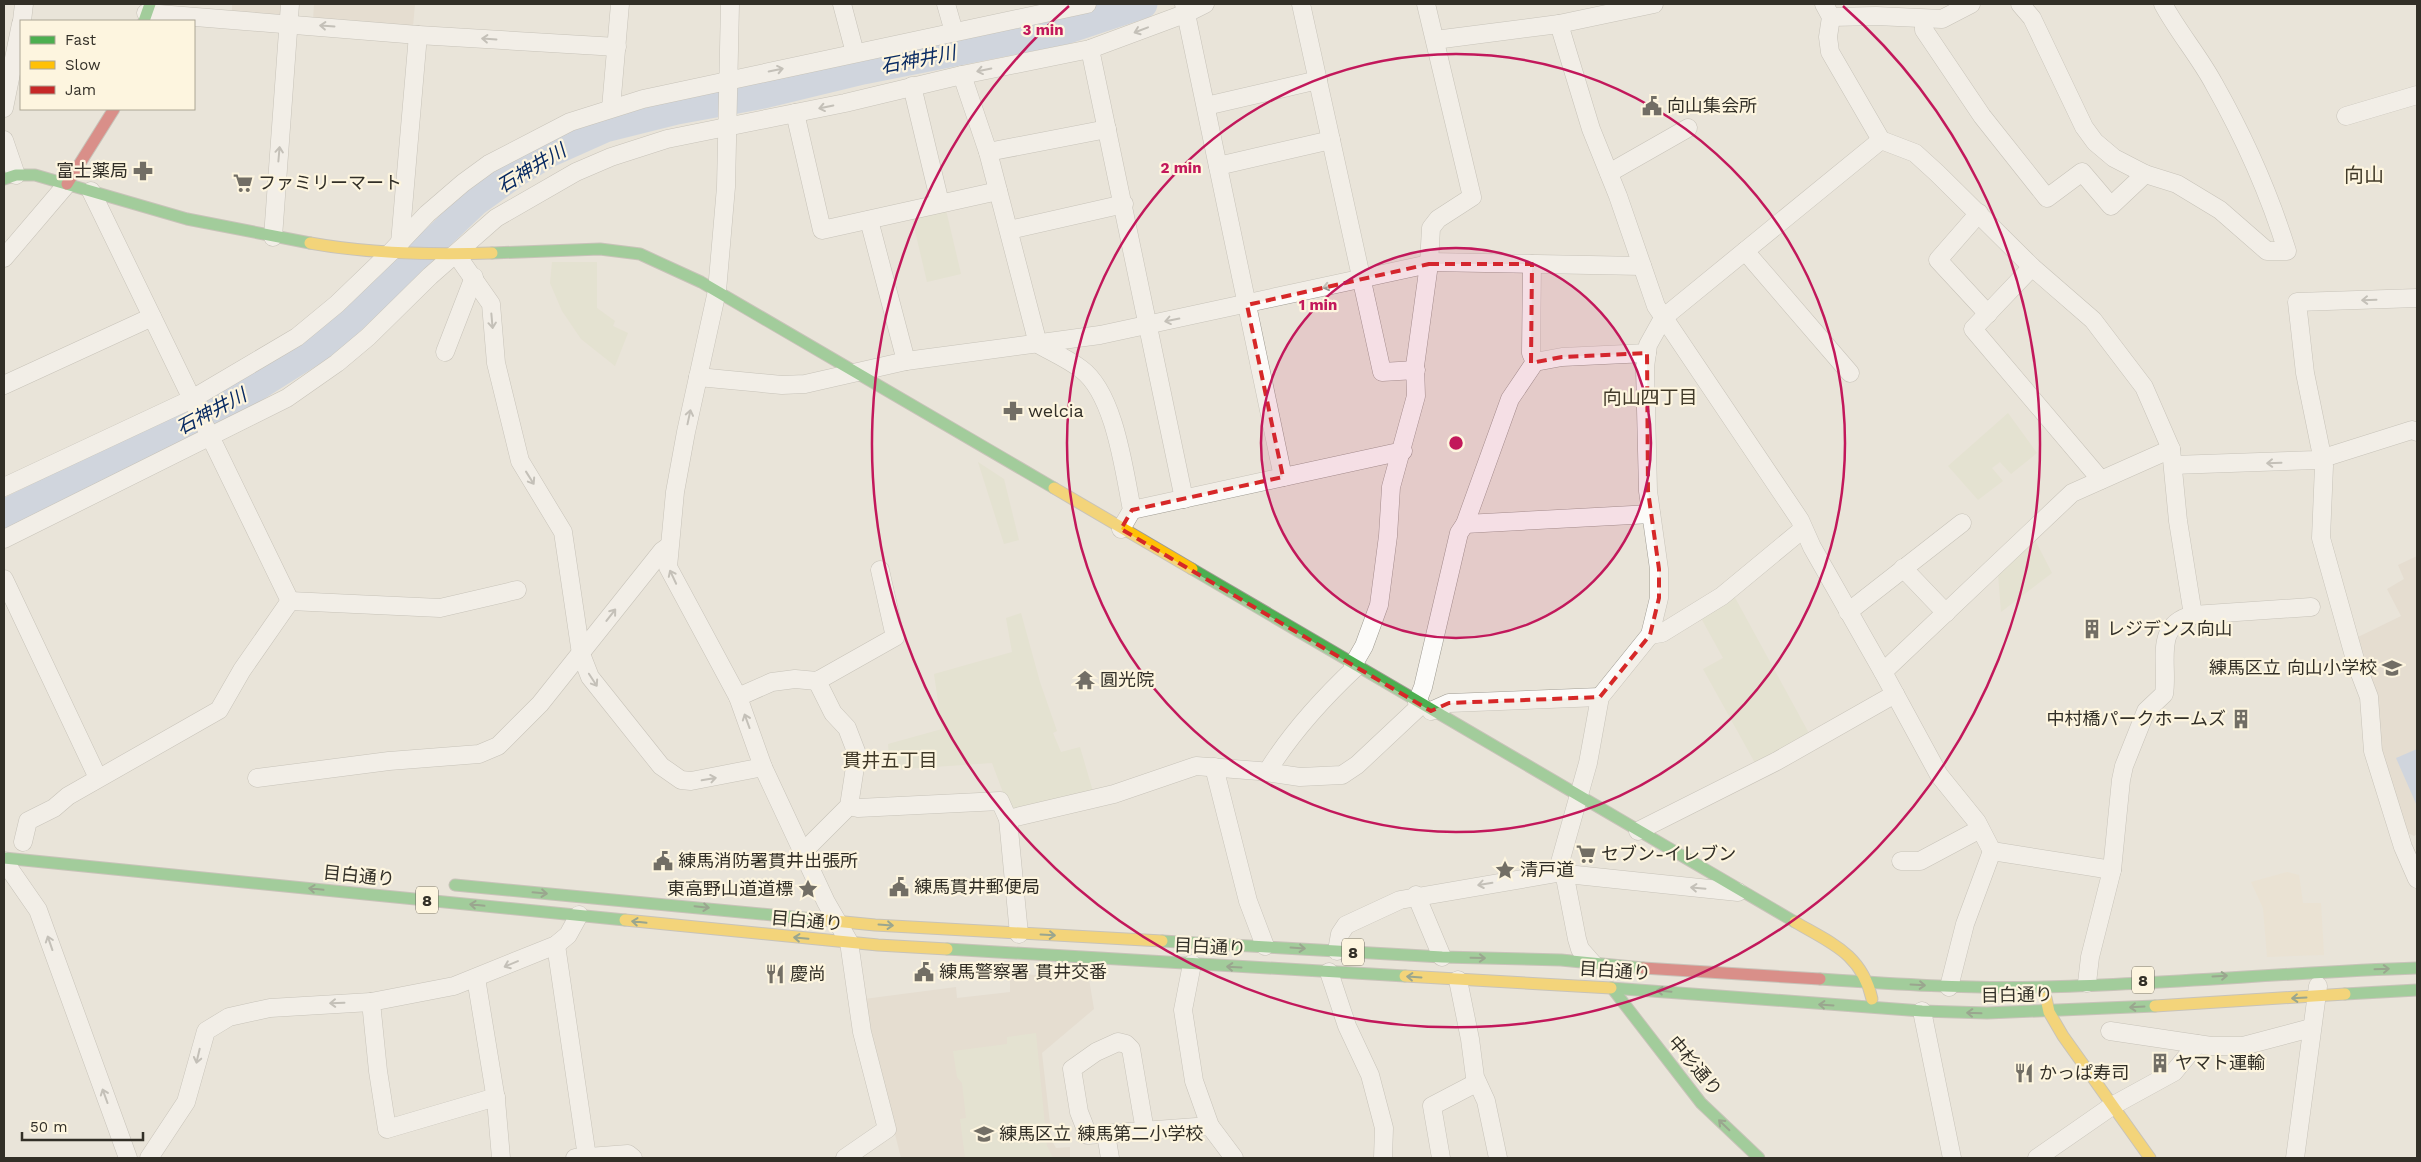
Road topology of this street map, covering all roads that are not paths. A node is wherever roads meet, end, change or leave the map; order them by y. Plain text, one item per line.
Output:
1 (24, 4) edge
2 (290, 4) edge
3 (620, 4) edge
4 (730, 4) edge
5 (842, 4) edge
6 (946, 4) edge
7 (1087, 4) edge
8 (1205, 4) edge
9 (1301, 4) edge
10 (1426, 4) edge
11 (1654, 4) edge
12 (1971, 4) edge
13 (2020, 4) edge
14 (2163, 4) edge
15 (1186, 8) edge
16 (1828, 10) edge
17 (147, 13) edge
18 (22, 20) edge
19 (1924, 20) junction
20 (290, 24) junction
21 (1559, 24) junction
22 (20, 32) edge
23 (954, 32) junction
24 (418, 35) junction
25 (1435, 40) junction
26 (617, 47) junction
27 (1090, 48) junction
28 (856, 53) junction
29 (962, 75) junction
30 (1318, 80) junction
31 (728, 82) junction
32 (912, 86) junction
33 (2417, 95) edge
34 (1206, 106) junction
35 (4, 108) edge
36 (611, 108) junction
37 (113, 110) edge
38 (795, 113) junction
39 (2346, 116) dead end
40 (727, 125) junction
41 (1688, 128) dead end
42 (1107, 129) junction
43 (4, 140) edge
44 (1331, 140) junction
45 (1881, 140) junction
46 (988, 152) junction
47 (1218, 166) junction
48 (1609, 173) junction
49 (2145, 174) junction
50 (10, 177) edge
51 (67, 184) junction
52 (91, 191) junction
53 (998, 191) junction
54 (940, 203) junction
55 (1124, 204) junction
56 (1980, 213) junction
57 (869, 220) junction
58 (1009, 230) junction
59 (273, 237) junction
60 (396, 249) junction
61 (1745, 251) junction
62 (451, 254) junction
63 (4, 258) edge
64 (1429, 263) junction
65 (1532, 264) junction
66 (1642, 266) junction
67 (2032, 267) junction
68 (474, 277) junction
69 (1361, 278) junction
70 (717, 291) junction
71 (2417, 298) edge
72 (1247, 305) junction
73 (1988, 314) junction
74 (152, 317) junction
75 (1663, 318) junction
76 (1148, 325) junction
77 (1038, 344) junction
78 (445, 352) dead end
79 (1647, 353) junction
80 (906, 362) junction
81 (1536, 362) junction
82 (1416, 370) junction
83 (855, 373) junction
84 (1850, 373) dead end
85 (698, 377) junction
86 (4, 385) edge
87 (192, 399) junction
88 (2417, 432) edge
89 (210, 438) junction
90 (1403, 451) junction
91 (2172, 457) junction
92 (2322, 458) junction
93 (1283, 477) junction
94 (2101, 480) junction
95 (4, 487) edge
96 (1184, 499) junction
97 (1132, 510) junction
98 (1651, 514) junction
99 (1962, 522) dead end
100 (1465, 524) junction
101 (1121, 529) junction
102 (1803, 530) junction
103 (4, 540) edge
104 (669, 546) junction
105 (1903, 568) junction
106 (880, 570) dead end
107 (4, 579) edge
108 (517, 590) dead end
109 (290, 601) junction
110 (2311, 607) dead end
111 (1848, 612) junction
112 (1946, 614) junction
113 (2192, 615) junction
114 (1650, 635) junction
115 (581, 654) junction
116 (1355, 666) junction
117 (1884, 672) junction
118 (816, 681) junction
119 (1895, 694) junction
120 (738, 697) junction
121 (1600, 697) junction
122 (1423, 706) junction
123 (763, 767) junction
124 (1214, 767) junction
125 (1267, 772) junction
126 (98, 778) junction
127 (257, 778) dead end
128 (1577, 796) junction
129 (849, 806) junction
130 (1008, 819) junction
131 (1980, 829) junction
132 (1638, 831) junction
133 (24, 842) dead end
134 (2410, 844) edge
135 (803, 852) junction
136 (1992, 852) junction
137 (4, 860) edge
138 (1901, 861) dead end
139 (2112, 870) junction
140 (1561, 872) junction
141 (2417, 879) edge
142 (442, 884) dead end
143 (1746, 893) junction
144 (1416, 896) junction
145 (579, 915) junction
146 (838, 921) junction
147 (1019, 934) junction
148 (849, 942) junction
149 (556, 945) junction
150 (1265, 946) junction
151 (1337, 951) junction
152 (1442, 957) junction
153 (1192, 964) junction
154 (1593, 964) junction
155 (2417, 968) edge
156 (2318, 971) junction
157 (1329, 972) junction
158 (476, 978) junction
159 (1458, 980) junction
160 (1869, 982) junction
161 (2087, 983) junction
162 (2043, 986) junction
163 (1949, 987) junction
164 (1612, 988) junction
165 (2417, 990) edge
166 (2318, 997) junction
167 (371, 1002) junction
168 (1874, 1008) junction
169 (1922, 1011) junction
170 (2049, 1012) junction
171 (2311, 1028) junction
172 (2110, 1031) dead end
173 (2198, 1044) junction
174 (1476, 1083) junction
175 (496, 1097) junction
176 (2112, 1106) junction
177 (1210, 1126) junction
178 (1145, 1131) junction
179 (1106, 1134) junction
180 (2041, 1157) edge
181 (128, 1158) edge
182 (149, 1158) edge
183 (501, 1158) edge
184 (581, 1158) edge
185 (633, 1158) edge
186 (845, 1158) edge
187 (1110, 1158) edge
188 (1234, 1158) edge
189 (1383, 1158) edge
190 (1441, 1158) edge
191 (1498, 1158) edge
192 (1759, 1158) edge
193 (1952, 1158) edge
194 (2150, 1158) edge
195 (2295, 1158) edge

1 - 18 street
2 - 20 street
3 - 26 street
4 - 31 street
5 - 28 street
6 - 23 street
7 - 23 street
8 - 15 street
9 - 30 street
10 - 25 street
11 - 21 street
12 - 19 street
13 - 49 street
14 - 49 street
15 -> 27 street
15 - 34 street
16 - 19 street
16 - 45 street
17 - 20 street
19 - 49 street
24 -> 20 street
59 -> 20 street
21 - 25 street
21 - 48 street
22 - 35 street
23 - 28 street
26 -> 24 street
24 - 60 street
25 - 64 street
26 - 36 street
27 -> 29 street
27 - 42 street
31 -> 28 street
29 - 32 street
29 - 46 street
30 - 34 street
30 - 44 street
31 - 36 street
31 - 40 street
32 -> 38 street
32 - 54 street
33 - 39 street
34 - 47 street
36 - 60 street
37 - 51 main road
38 - 40 street
38 - 57 street
40 - 62 street
40 - 70 street
41 - 48 street
42 - 46 street
42 - 55 street
43 - 50 street
44 - 47 street
44 - 69 street
45 - 56 street
45 - 61 street
46 - 53 street
47 - 72 street
48 - 66 street
50 - 51 main road
51 - 52 main road
51 - 63 street
52 - 59 main road
52 - 74 street
53 - 54 street
53 - 58 street
54 - 57 street
55 - 58 street
55 - 76 street
56 - 67 street
56 - 73 street
57 - 80 street
58 - 77 street
59 - 60 main road
60 - 62 main road
60 - 87 street
61 - 75 street
61 - 84 street
62 - 68 street
62 - 70 main road
62 - 89 street
64 - 65 street
64 - 69 street
64 - 82 street
65 - 66 street
65 - 81 street
66 - 75 street
67 - 73 street
67 - 91 street
68 - 78 street
68 -> 115 street
69 -> 72 street
69 - 82 street
70 - 83 main road
70 - 85 street
71 -> 92 street
72 -> 76 street
72 - 93 street
73 - 94 street
74 - 86 street
74 - 87 street
75 - 79 street
75 - 102 street
76 - 77 street
76 - 96 street
77 - 80 street
77 - 97 street
79 - 81 street
79 - 98 street
80 - 83 street
81 - 100 street
82 - 90 street
83 - 85 street
83 - 101 main road
104 -> 85 street
87 - 89 street
87 - 95 street
88 - 92 street
89 - 103 street
89 - 109 street
90 - 93 street
90 - 116 street
92 -> 91 street
91 - 94 street
91 - 113 street
92 - 134 street
93 - 96 street
94 - 112 street
96 - 97 street
97 - 101 street
98 - 100 street
98 - 114 street
99 - 105 street
100 - 122 street
101 - 116 main road
102 - 111 street
102 - 114 street
115 -> 104 street
120 -> 104 street
105 - 111 street
105 - 112 street
106 - 118 street
107 - 126 street
108 - 109 street
109 - 126 street
110 - 113 street
111 - 117 street
112 - 117 street
113 - 139 street
114 - 121 street
115 -> 123 street
115 - 127 street
116 - 122 main road
116 - 125 street
117 - 119 street
118 - 120 street
118 - 129 street
119 - 131 street
119 - 132 street
123 -> 120 street
121 - 122 street
121 - 128 street
122 - 125 street
122 - 128 main road
123 - 135 street
124 - 125 street
124 - 130 street
124 - 150 street
126 - 133 street
128 - 132 main road
128 - 140 street
129 - 130 street
129 - 135 street
130 - 147 street
131 - 136 street
131 - 138 street
132 - 143 main road
134 - 141 street
135 - 146 street
136 - 139 street
136 - 163 street
145 -> 137 main road, 目白通り / 8
181 -> 137 street
139 - 161 street
143 -> 140 street
140 -> 144 street
140 - 154 street
142 -> 146 main road, 目白通り / 8
143 - 160 main road
144 - 151 street
144 - 152 street
148 -> 145 main road, 目白通り / 8
145 - 149 street
146 -> 147 main road, 目白通り / 8
146 - 148 street
147 -> 150 main road, 目白通り / 8
148 - 153 main road, 目白通り / 8
148 - 186 street
149 -> 158 street
149 - 184 street
150 -> 151 main road, 目白通り / 8
151 - 152 main road, 目白通り / 8
152 -> 154 main road, 目白通り / 8
157 -> 153 main road, 目白通り / 8
153 - 177 street
154 - 160 main road, 目白通り / 8
154 - 164 street
156 -> 155 main road, 目白通り / 8
161 -> 156 main road, 目白通り / 8
156 - 166 street
159 -> 157 main road, 目白通り / 8
157 - 189 street
158 - 167 street
158 - 175 street
159 - 164 main road, 目白通り / 8
159 - 174 street
160 -> 163 main road, 目白通り / 8
160 - 168 main road
161 - 162 main road, 目白通り / 8
162 - 163 main road, 目白通り / 8
162 - 170 main road
168 -> 164 main road, 目白通り / 8
192 -> 164 main road, 中杉通り
165 - 166 main road, 目白通り / 8
166 -> 170 main road, 目白通り / 8
166 - 171 street
167 - 175 street
167 -> 182 street
168 - 169 main road, 目白通り / 8
170 -> 169 main road, 目白通り / 8
169 - 193 street
170 - 176 main road
171 - 173 street
171 - 195 street
172 - 173 street
173 - 176 street
174 - 190 street
174 - 191 street
175 - 183 street
176 - 180 street
176 - 194 main road
177 - 178 street
177 - 188 street
178 - 179 street
178 - 179 street
179 - 187 street
184 - 185 street

